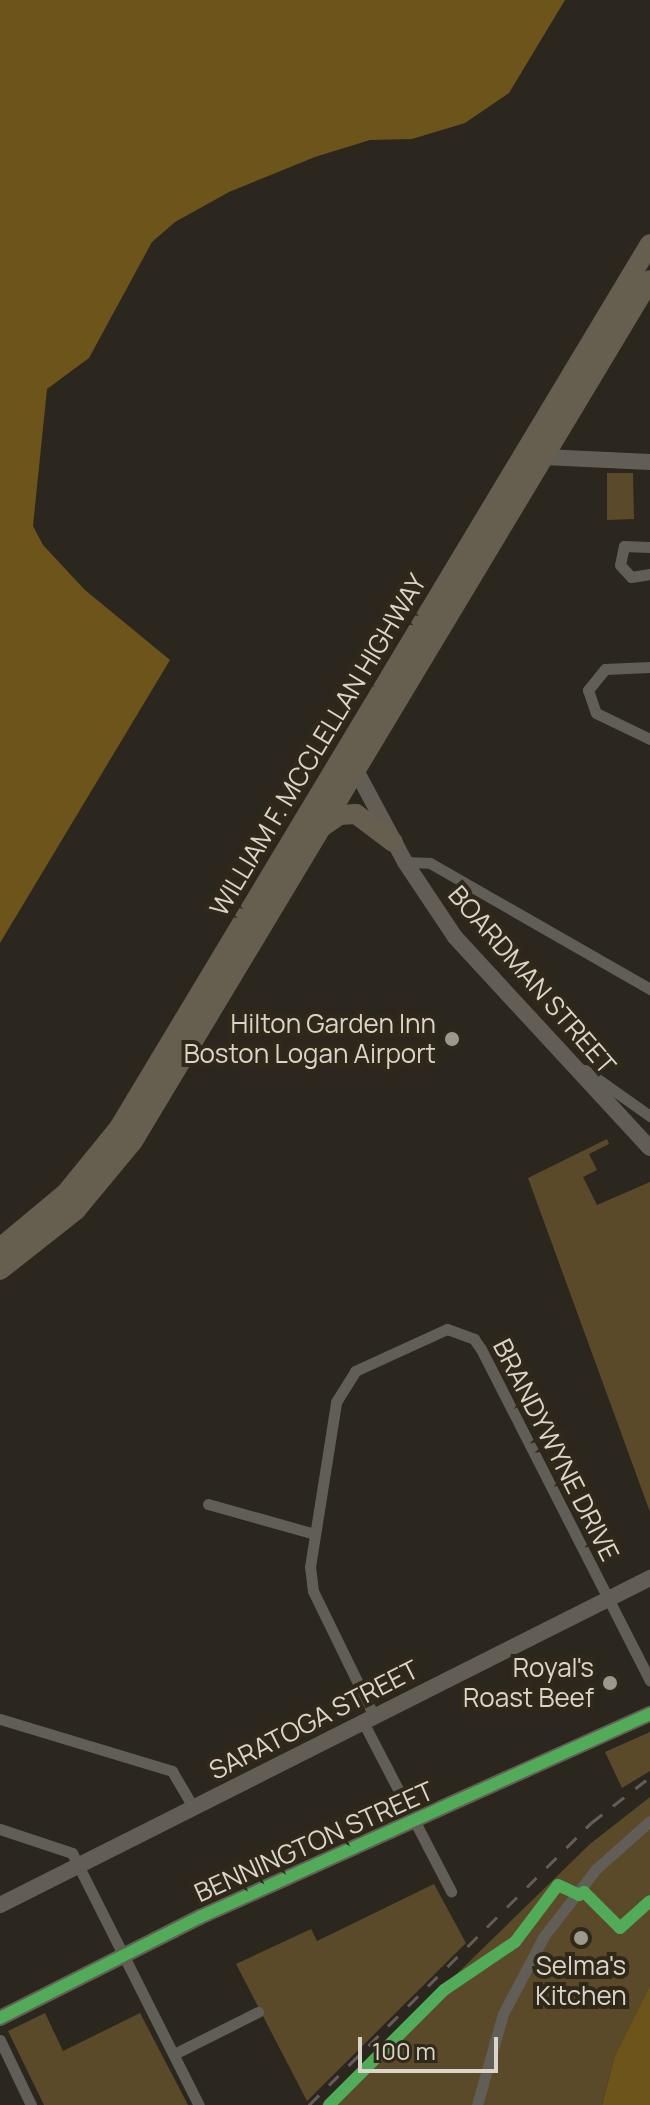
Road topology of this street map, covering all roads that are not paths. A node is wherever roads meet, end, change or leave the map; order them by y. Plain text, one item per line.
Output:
1 (650, 244) edge
2 (642, 289) edge
3 (544, 457) junction
4 (650, 462) edge
5 (650, 547) edge
6 (650, 574) edge
7 (650, 667) edge
8 (650, 739) edge
9 (345, 750) junction
10 (355, 769) junction
11 (319, 829) junction
12 (393, 842) junction
13 (405, 862) junction
14 (650, 989) edge
15 (568, 1059) junction
16 (627, 1099) junction
17 (612, 1108) junction
18 (650, 1116) edge
19 (650, 1148) edge
20 (0, 1248) edge
21 (0, 1270) edge
22 (208, 1504) dead end
23 (315, 1534) junction
24 (650, 1578) edge
25 (608, 1599) junction
26 (650, 1680) edge
27 (650, 1702) edge
28 (650, 1714) edge
29 (0, 1719) edge
30 (369, 1719) junction
31 (193, 1807) junction
32 (410, 1816) junction
33 (650, 1821) edge
34 (0, 1829) edge
35 (79, 1865) junction
36 (451, 1891) dead end
37 (0, 1905) edge
38 (121, 1950) junction
39 (0, 2006) edge
40 (258, 2012) dead end
41 (0, 2018) edge
42 (0, 2040) edge
43 (174, 2054) junction
44 (31, 2105) edge
45 (199, 2105) edge
46 (477, 2105) edge

1 - 2 highway, WILLIAM F. MCCLELLAN HIGHWAY
2 - 3 highway, WILLIAM F. MCCLELLAN HIGHWAY
2 - 9 highway, WILLIAM F. MCCLELLAN HIGHWAY
3 - 4 main road
3 - 10 highway, WILLIAM F. MCCLELLAN HIGHWAY
5 - 6 street
7 - 8 street
9 - 10 main road, BOARDMAN STREET
9 - 20 highway, WILLIAM F. MCCLELLAN HIGHWAY
10 - 11 highway, WILLIAM F. MCCLELLAN HIGHWAY
10 - 12 main road, BOARDMAN STREET
11 - 12 highway
11 - 21 highway, WILLIAM F. MCCLELLAN HIGHWAY
12 - 13 main road, BOARDMAN STREET
13 - 14 street
13 - 15 main road, BOARDMAN STREET
15 - 16 street
15 - 17 main road, BOARDMAN STREET
16 - 17 street
16 - 18 street
17 - 19 main road, BOARDMAN STREET
22 - 23 street
23 - 25 street, BRANDYWYNE DRIVE
23 - 30 street, BRANDYWYNE DRIVE
24 - 25 main road, SARATOGA STREET
25 - 26 street
25 - 30 main road, SARATOGA STREET
27 - 32 main road, BENNINGTON STREET
28 - 32 main road, BENNINGTON STREET
29 - 31 street
30 - 31 main road, SARATOGA STREET
30 - 32 street, BRANDYWYNE DRIVE
31 - 35 main road, SARATOGA STREET
32 - 36 street, BRANDYWYNE DRIVE
32 - 38 main road, BENNINGTON STREET
33 - 46 street
34 - 35 street
35 - 37 main road, SARATOGA STREET
35 - 38 street
38 - 39 main road, BENNINGTON STREET
38 - 41 main road, BENNINGTON STREET
38 - 43 street
40 - 43 street
42 - 44 street
43 - 45 street

